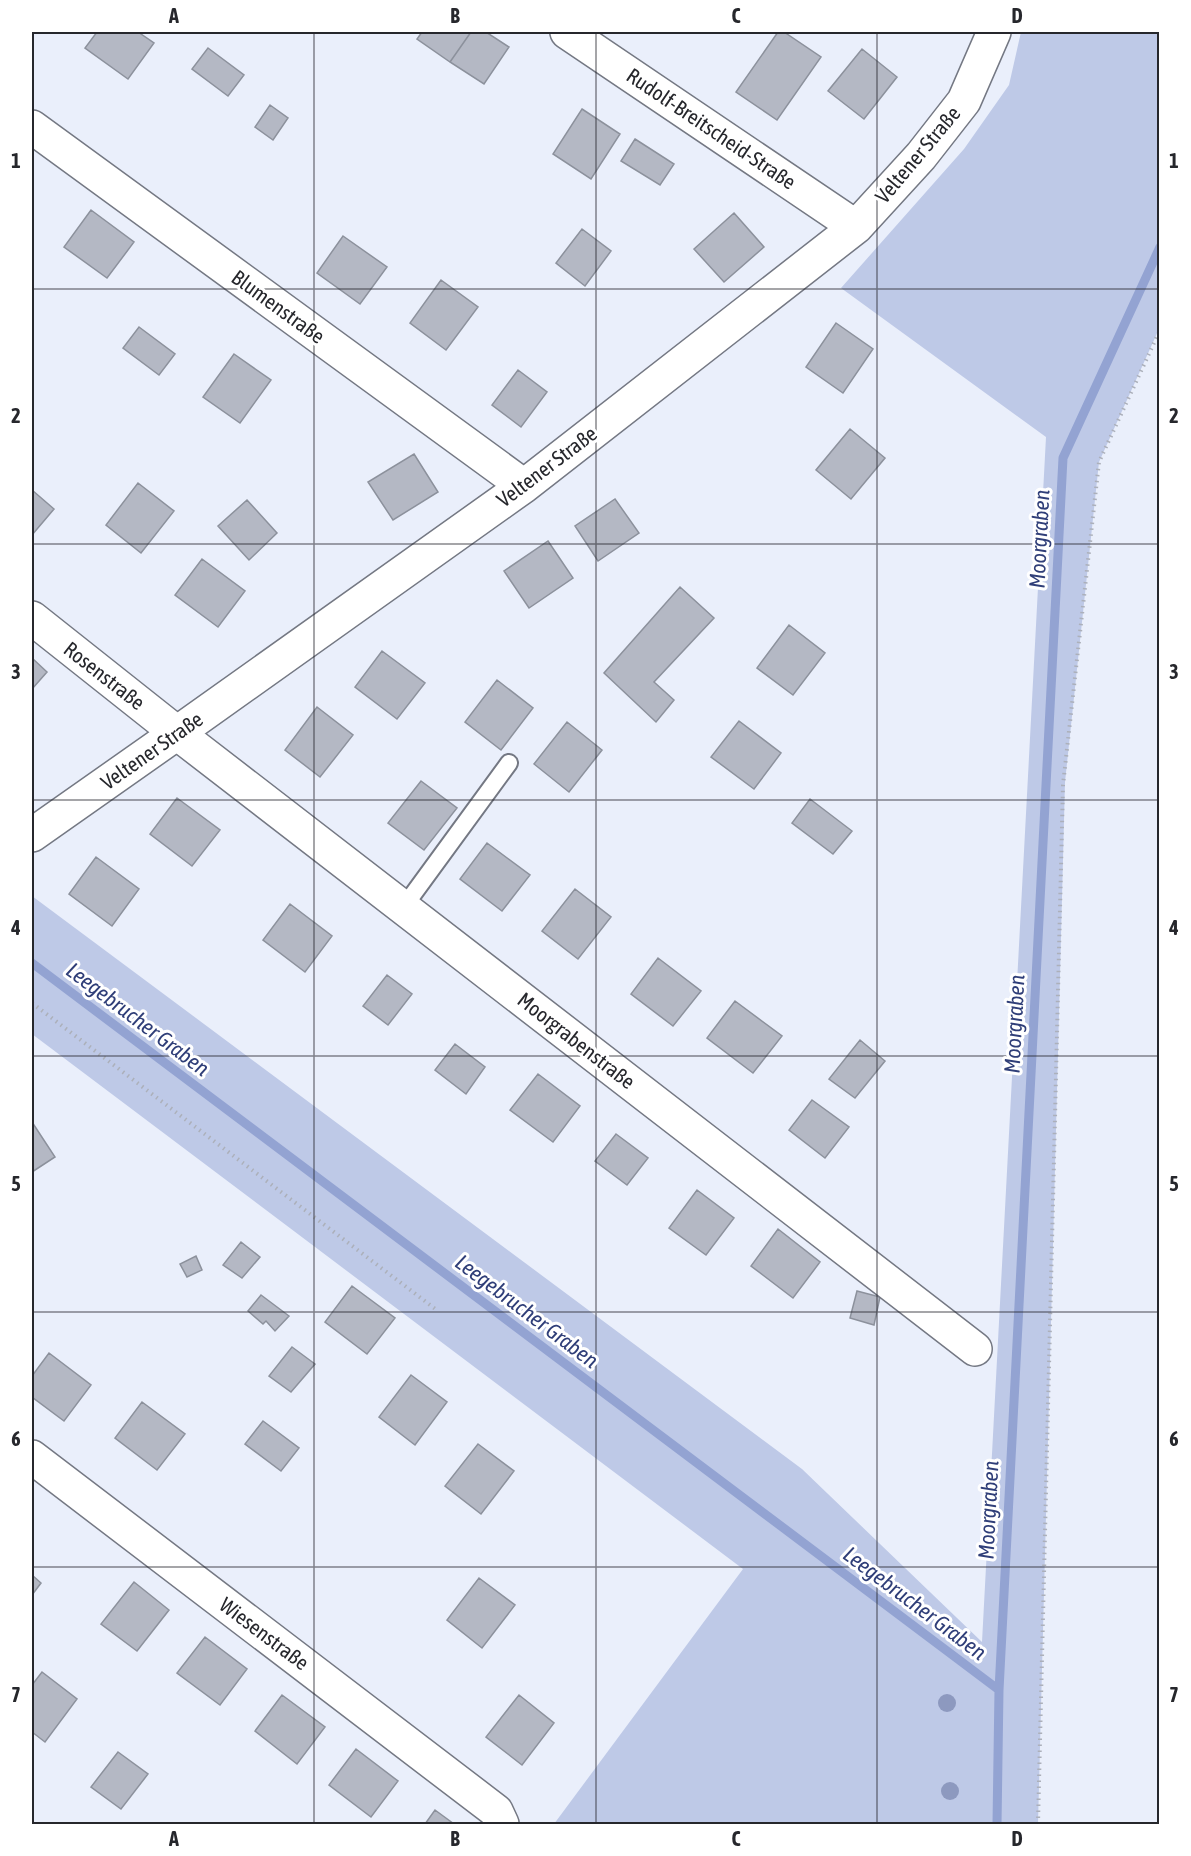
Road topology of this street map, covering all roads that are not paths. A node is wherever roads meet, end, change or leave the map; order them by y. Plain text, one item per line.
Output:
1 (567, 32) edge
2 (994, 32) edge
3 (32, 128) edge
4 (856, 227) junction
5 (524, 486) junction
6 (32, 618) edge
7 (177, 733) junction
8 (509, 763) dead end
9 (32, 835) edge
10 (403, 908) junction
11 (975, 1349) dead end
12 (32, 1458) edge
13 (499, 1818) edge

1 - 4 street, Rudolf-Breitscheid-Straße
2 - 4 street, Veltener Straße
3 - 5 street, Blumenstraße
4 - 5 street, Veltener Straße
5 - 7 street, Veltener Straße
6 - 7 street, Rosenstraße
7 - 9 street, Veltener Straße
7 - 10 street, Moorgrabenstraße
8 - 10 lane
10 - 11 street, Moorgrabenstraße
12 - 13 street, Wiesenstraße

